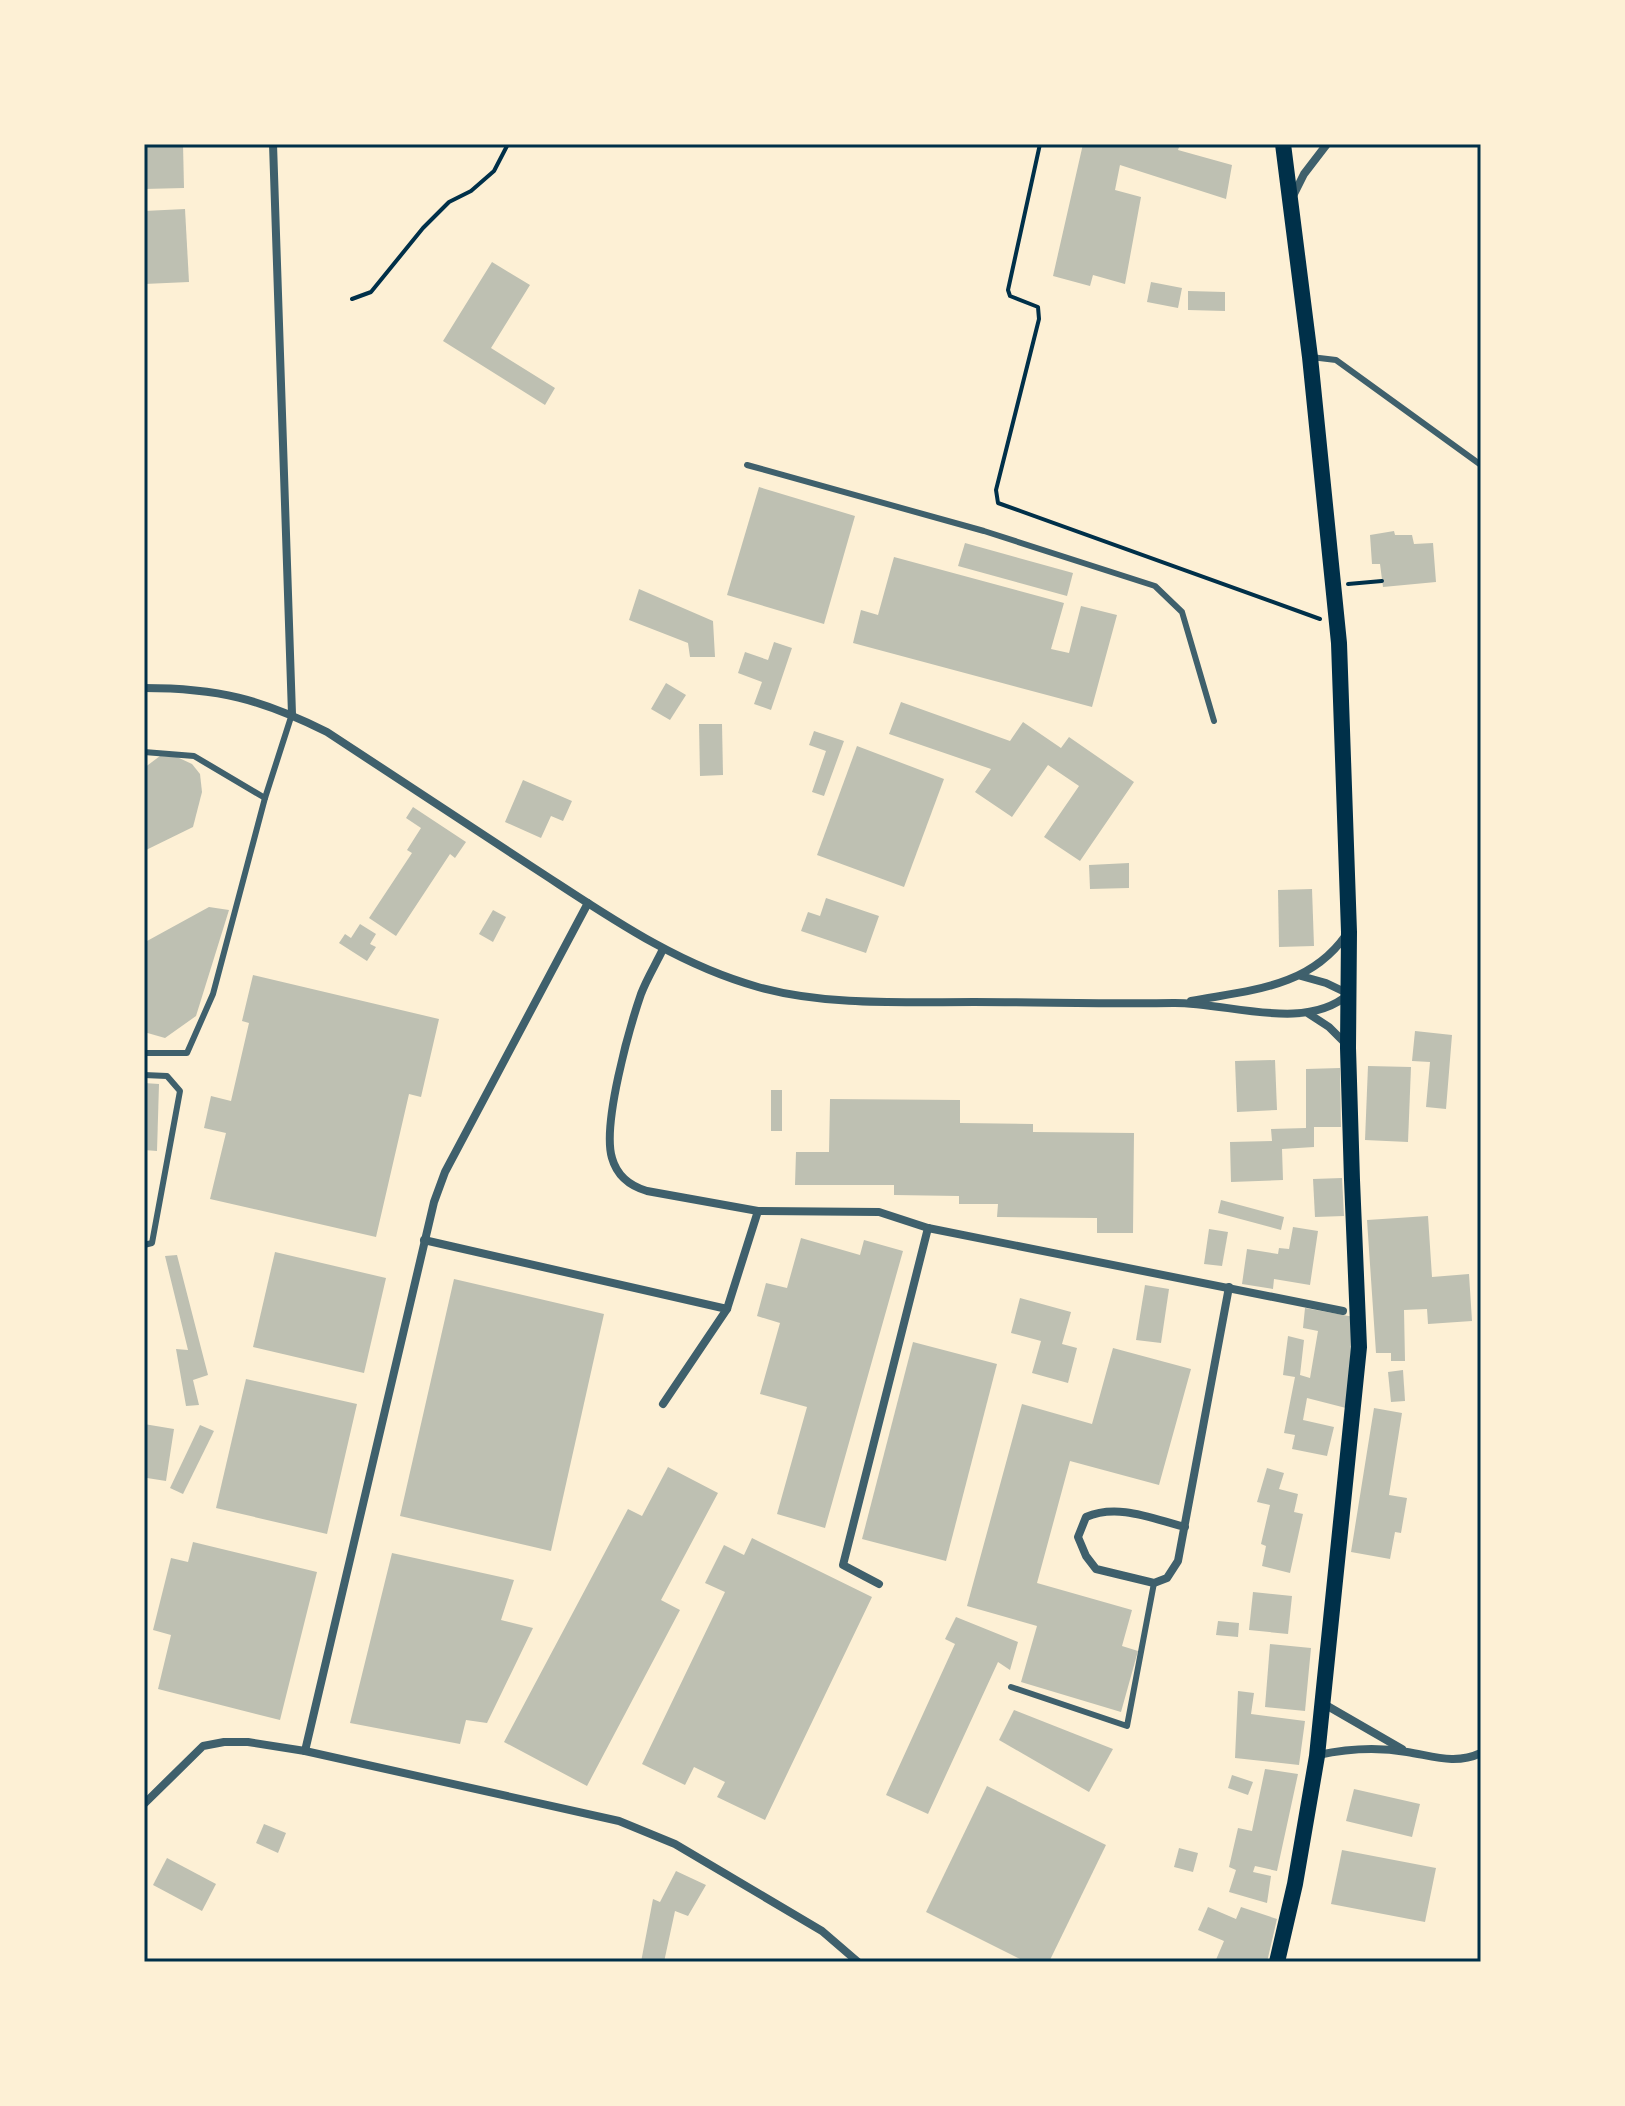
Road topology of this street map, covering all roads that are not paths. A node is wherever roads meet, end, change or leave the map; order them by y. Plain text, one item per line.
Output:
1 (273, 144) edge
2 (1283, 144) edge
3 (1327, 144) edge
4 (1291, 200) junction
5 (1310, 357) junction
6 (747, 465) dead end
7 (1481, 465) edge
8 (144, 688) edge
9 (292, 714) junction
10 (1214, 721) dead end
11 (144, 752) edge
12 (265, 798) junction
13 (588, 903) junction
14 (1349, 932) junction
15 (663, 949) junction
16 (1301, 976) junction
17 (1349, 994) junction
18 (1183, 1003) junction
19 (1309, 1014) junction
20 (1348, 1048) junction
21 (144, 1053) edge
22 (144, 1075) edge
23 (758, 1211) junction
24 (928, 1228) junction
25 (424, 1240) junction
26 (144, 1245) edge
27 (1229, 1287) junction
28 (727, 1309) junction
29 (1343, 1311) dead end
30 (663, 1404) dead end
31 (1185, 1527) junction
32 (1154, 1583) junction
33 (879, 1584) dead end
34 (1011, 1687) dead end
35 (1324, 1704) junction
36 (305, 1751) junction
37 (1406, 1752) junction
38 (1481, 1753) edge
39 (1317, 1756) junction
40 (146, 1803) edge
41 (858, 1962) edge
42 (1277, 1962) edge

1 - 9 street
2 - 4 main road
3 - 4 street
4 - 5 main road
5 - 7 lane
5 - 14 main road
6 - 10 lane
8 - 9 street
9 - 12 lane
9 - 13 street
11 - 12 lane
12 - 21 lane
13 - 15 street
13 - 25 street
14 - 16 street
14 - 17 main road
15 - 18 street
15 - 23 street
16 - 17 street
16 - 18 street
17 - 19 street
17 - 20 main road
18 - 19 street
19 - 20 street
20 - 35 main road
22 - 26 lane
23 - 24 street
23 - 28 street
24 - 27 street
24 - 33 street
25 - 28 street
25 - 36 street
27 - 29 street
27 - 31 street
28 - 30 street
31 - 32 street
31 - 32 street
32 - 34 lane
35 - 37 street
35 - 39 main road
36 - 40 street
36 - 41 street
37 - 38 street
37 - 39 street
39 - 42 main road

